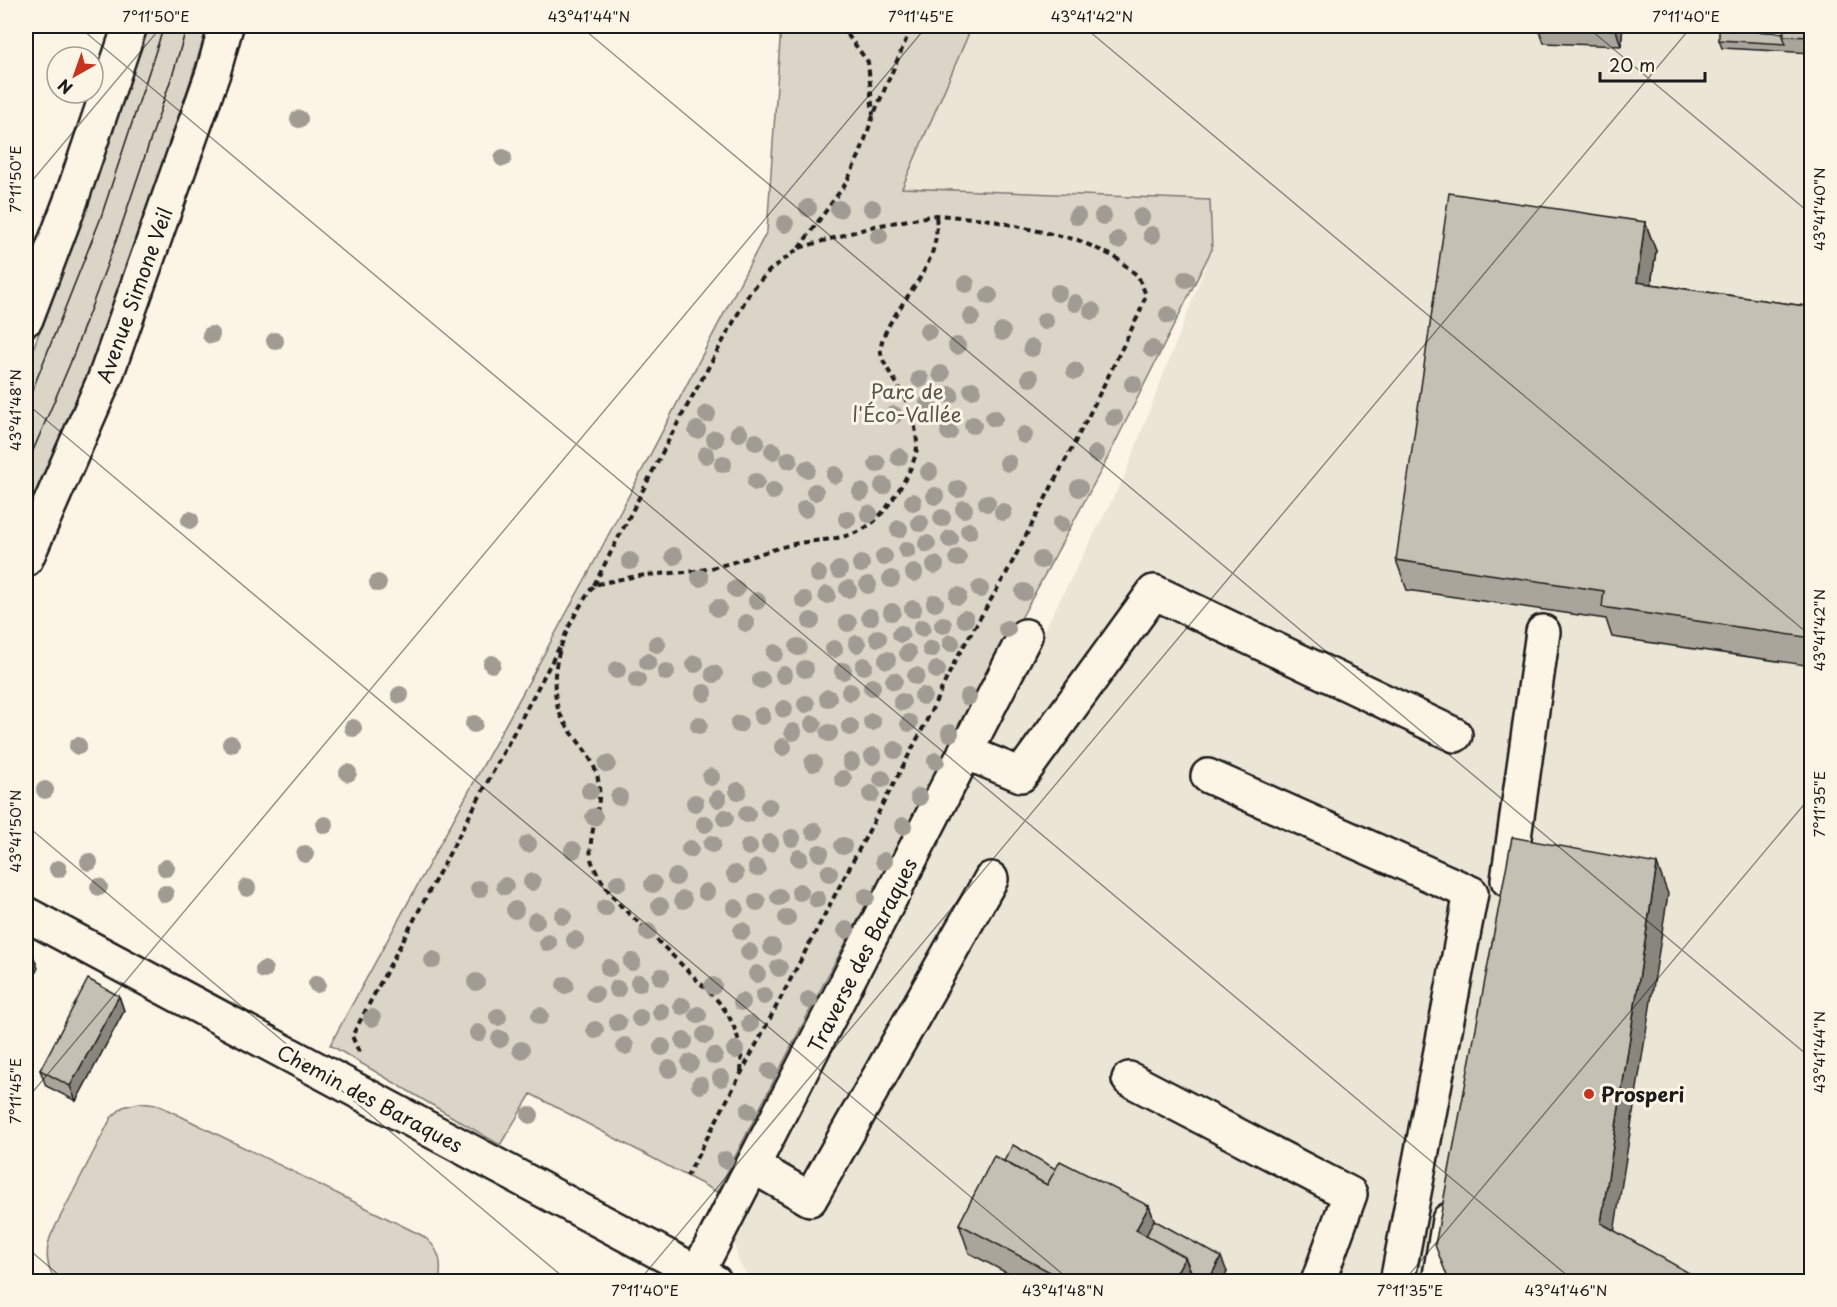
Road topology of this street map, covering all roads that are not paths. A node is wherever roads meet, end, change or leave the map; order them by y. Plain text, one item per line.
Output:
1 (130, 26) edge
2 (226, 26) edge
3 (26, 319) edge
4 (26, 559) edge
5 (1543, 632) dead end
6 (1025, 636) dead end
7 (1455, 735) dead end
8 (965, 752) junction
9 (1208, 776) dead end
10 (991, 879) dead end
11 (1503, 909) edge
12 (26, 914) edge
13 (1129, 1079) dead end
14 (753, 1166) junction
15 (1455, 1188) edge
16 (706, 1277) edge
17 (1318, 1281) edge
18 (1397, 1281) edge
19 (1439, 1281) edge

1 - 3 main road
2 - 4 main road, Avenue Simone Veil
5 - 11 main road
6 - 8 main road, Traverse des Baraques
7 - 8 main road
8 - 14 main road, Traverse des Baraques
9 - 18 main road
10 - 14 main road
12 - 16 main road, Chemin des Baraques
13 - 17 main road
14 - 16 main road, Traverse des Baraques
15 - 19 main road

